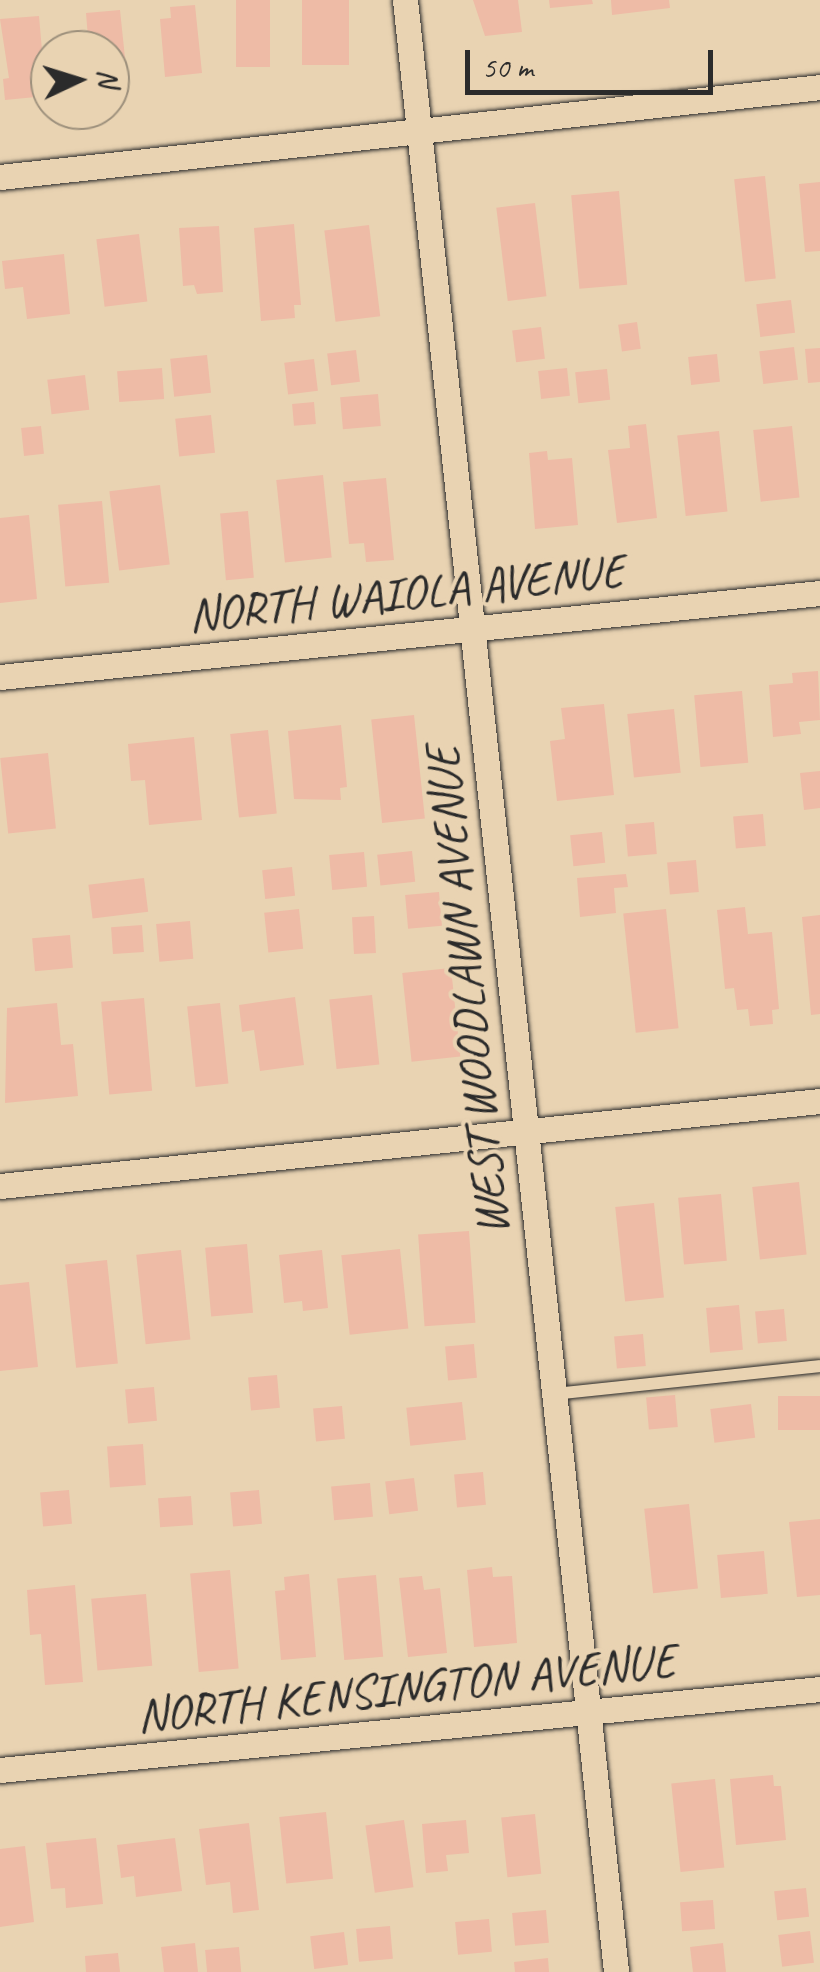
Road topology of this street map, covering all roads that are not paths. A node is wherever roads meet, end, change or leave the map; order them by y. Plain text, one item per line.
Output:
1 (405, 0) edge
2 (820, 87) edge
3 (418, 130) junction
4 (0, 177) edge
5 (820, 593) edge
6 (472, 628) junction
7 (0, 677) edge
8 (820, 1101) edge
9 (524, 1134) junction
10 (0, 1186) edge
11 (820, 1366) edge
12 (552, 1394) junction
13 (820, 1690) edge
14 (588, 1713) junction
15 (0, 1770) edge
16 (616, 1972) edge

1 - 3 street, WEST WOODLAWN AVENUE
2 - 3 street
3 - 4 street
3 - 6 street, WEST WOODLAWN AVENUE
5 - 6 street, NORTH WAIOLA AVENUE
6 - 7 street, NORTH WAIOLA AVENUE
6 - 9 street, WEST WOODLAWN AVENUE
8 - 9 street
9 - 10 street
9 - 12 street, WEST WOODLAWN AVENUE
11 - 12 lane
12 - 14 street, WEST WOODLAWN AVENUE
13 - 14 street, NORTH KENSINGTON AVENUE
14 - 15 street, NORTH KENSINGTON AVENUE
14 - 16 street, WEST WOODLAWN AVENUE

